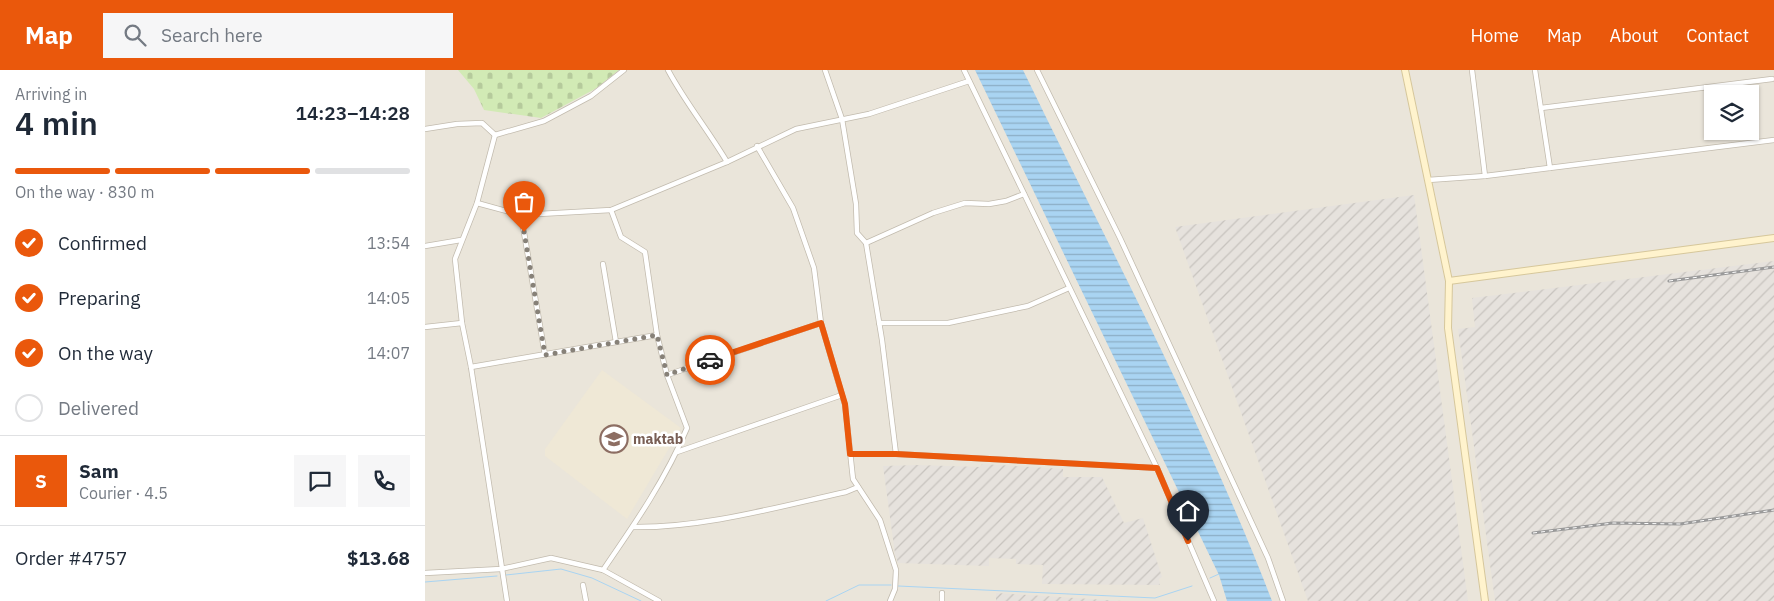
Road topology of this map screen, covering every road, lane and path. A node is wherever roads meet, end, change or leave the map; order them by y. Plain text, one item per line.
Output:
1 (624, 70) edge
2 (668, 70) edge
3 (825, 70) edge
4 (964, 70) edge
5 (1037, 70) edge
6 (1405, 70) edge
7 (1472, 70) edge
8 (1535, 70) edge
9 (1772, 79) dead end
10 (969, 81) junction
11 (1541, 108) junction
12 (842, 119) junction
13 (425, 129) edge
14 (495, 135) junction
15 (1774, 140) edge
16 (757, 146) junction
17 (727, 162) junction
18 (1549, 168) junction
19 (1485, 176) junction
20 (1428, 180) junction
21 (1024, 194) junction
22 (477, 203) junction
23 (611, 210) junction
24 (521, 215) junction
25 (1774, 238) edge
26 (461, 240) junction
27 (866, 244) junction
28 (425, 246) edge
29 (603, 264) dead end
30 (1449, 281) junction
31 (1069, 288) junction
32 (462, 323) junction
33 (821, 323) junction
34 (879, 323) junction
35 (425, 327) edge
36 (657, 335) junction
37 (616, 342) junction
38 (545, 355) junction
39 (471, 367) junction
40 (667, 375) junction
41 (843, 395) junction
42 (677, 452) junction
43 (850, 454) junction
44 (896, 454) junction
45 (1157, 468) junction
46 (858, 487) junction
47 (633, 528) junction
48 (501, 569) junction
49 (603, 570) junction
50 (425, 573) edge
51 (583, 585) dead end
52 (942, 593) dead end
53 (507, 601) edge
54 (587, 601) edge
55 (659, 601) edge
56 (890, 601) edge
57 (942, 601) edge
58 (1214, 601) edge
59 (1283, 601) edge
60 (1485, 601) edge

1 - 14 street
2 - 17 street
3 - 12 street
4 - 10 street
5 - 59 street
6 - 20 main road
7 - 19 street
8 - 11 street
9 - 11 street
10 - 12 street
10 - 21 street
11 - 18 street
12 - 16 street
12 - 27 street
13 - 14 street
14 - 22 street
15 - 18 street
16 - 17 street
16 - 33 street
17 - 23 street
18 - 19 street
19 - 20 street
20 - 30 main road
21 - 27 street
21 - 31 street
22 - 24 street
22 - 26 street
23 - 24 street
23 - 36 street
24 - 38 street
25 - 30 main road
26 - 28 street
26 - 32 street
27 - 34 street
29 - 37 street
30 - 60 main road
31 - 34 street
31 - 45 street
32 - 35 street
32 - 39 street
33 - 40 street
33 - 41 street
34 - 44 street
36 - 37 street
36 - 40 street
37 - 38 street
38 - 39 street
39 - 48 street
40 - 42 street
41 - 42 street
41 - 43 street
42 - 47 street
43 - 44 street
43 - 46 street
44 - 45 street
45 - 58 street
46 - 47 street
46 - 56 street
47 - 49 street
48 - 49 street
48 - 50 street
48 - 53 street
49 - 55 street
51 - 54 street
52 - 57 street

